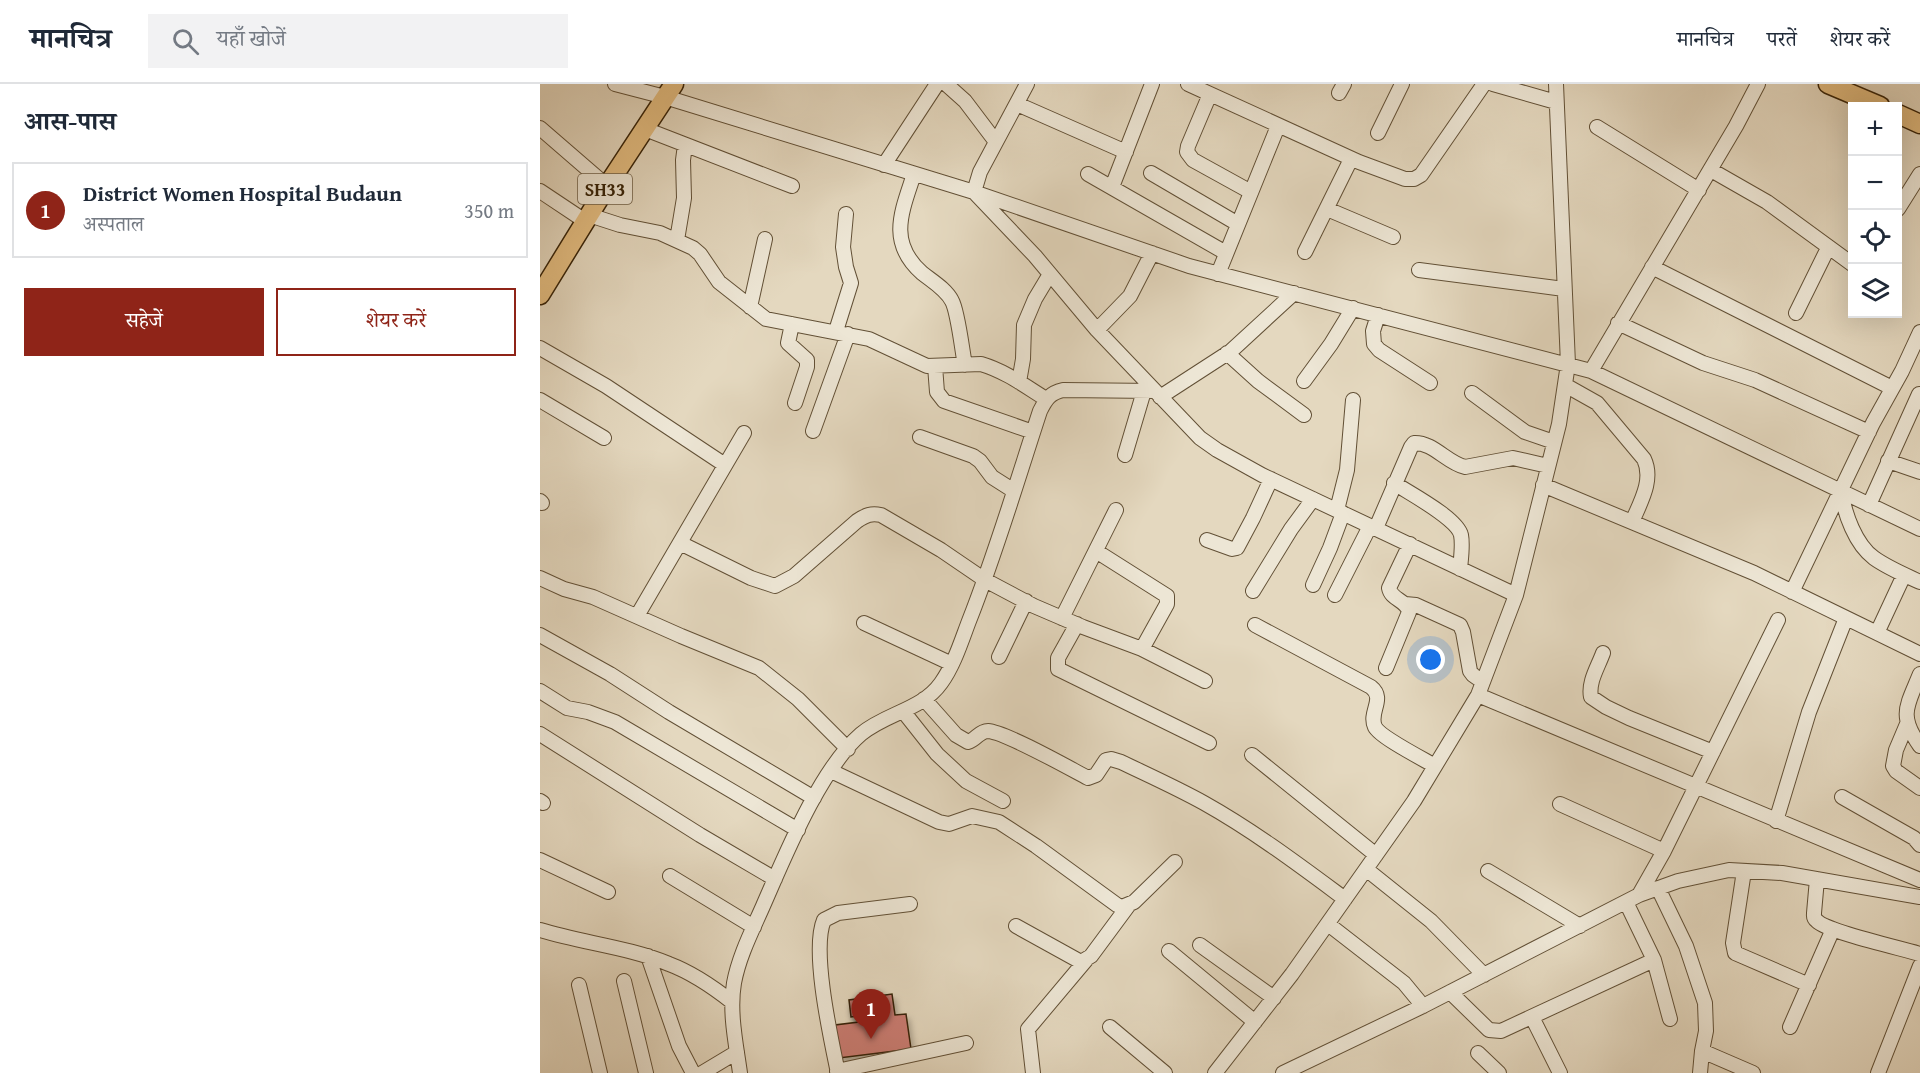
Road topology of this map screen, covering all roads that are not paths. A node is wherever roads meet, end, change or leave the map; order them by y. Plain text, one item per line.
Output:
1 (615, 84) edge
2 (937, 84) edge
3 (946, 84) edge
4 (1027, 84) edge
5 (1152, 84) edge
6 (1188, 84) edge
7 (1402, 84) edge
8 (1484, 84) edge
9 (1493, 84) edge
10 (1556, 84) edge
11 (1758, 84) edge
12 (1828, 84) edge
13 (670, 91) edge
14 (1210, 94) junction
15 (1556, 102) junction
16 (1871, 102) edge
17 (1017, 104) junction
18 (1902, 116) edge
19 (1920, 124) edge
20 (1278, 126) junction
21 (540, 128) edge
22 (1597, 128) dead end
23 (645, 129) junction
24 (1378, 133) dead end
25 (996, 142) junction
26 (685, 145) junction
27 (1125, 152) junction
28 (1351, 159) junction
29 (884, 165) junction
30 (1711, 170) junction
31 (1151, 173) dead end
32 (914, 174) junction
33 (1088, 174) dead end
34 (1920, 174) edge
35 (607, 186) junction
36 (792, 186) dead end
37 (1112, 187) junction
38 (1699, 189) junction
39 (540, 192) edge
40 (974, 192) junction
41 (1251, 192) junction
42 (1902, 203) edge
43 (1327, 209) junction
44 (846, 214) dead end
45 (587, 218) junction
46 (1238, 224) junction
47 (1394, 237) dead end
48 (765, 239) dead end
49 (676, 240) junction
50 (1828, 248) junction
51 (1305, 252) dead end
52 (1152, 253) junction
53 (1226, 253) junction
54 (1848, 261) edge
55 (1652, 267) junction
56 (1419, 270) dead end
57 (1050, 274) junction
58 (1218, 274) junction
59 (1564, 289) junction
60 (1293, 293) junction
61 (540, 295) edge
62 (750, 307) junction
63 (1353, 308) junction
64 (1796, 313) dead end
65 (1378, 315) junction
66 (792, 324) junction
67 (1618, 324) junction
68 (1097, 330) junction
69 (1920, 332) edge
70 (842, 333) junction
71 (540, 348) edge
72 (1227, 353) junction
73 (1568, 364) junction
74 (965, 365) junction
75 (935, 366) junction
76 (1591, 371) junction
77 (1304, 381) dead end
78 (1019, 382) junction
79 (1430, 383) dead end
80 (1565, 385) junction
81 (1894, 385) junction
82 (1153, 393) junction
83 (1472, 393) dead end
84 (1919, 394) edge
85 (1046, 399) junction
86 (540, 400) edge
87 (1353, 400) dead end
88 (795, 403) dead end
89 (1304, 415) dead end
90 (813, 431) dead end
91 (1033, 432) junction
92 (1869, 432) junction
93 (744, 434) dead end
94 (920, 437) dead end
95 (604, 438) dead end
96 (1554, 442) junction
97 (1125, 455) dead end
98 (1888, 461) junction
99 (725, 465) junction
100 (1548, 466) junction
101 (1920, 472) edge
102 (1271, 479) junction
103 (1394, 483) junction
104 (1543, 486) junction
105 (1014, 491) junction
106 (1841, 492) junction
107 (1313, 499) junction
108 (1869, 505) junction
109 (1116, 510) dead end
110 (1340, 511) junction
111 (1632, 522) junction
112 (1373, 527) junction
113 (1920, 529) edge
114 (1207, 540) dead end
115 (680, 543) junction
116 (1410, 544) junction
117 (1096, 551) junction
118 (1460, 568) junction
119 (1904, 575) junction
120 (540, 578) edge
121 (985, 580) junction
122 (1920, 582) edge
123 (1313, 585) dead end
124 (1253, 591) dead end
125 (1792, 592) junction
126 (1335, 595) dead end
127 (1515, 595) junction
128 (1026, 601) junction
129 (1405, 604) junction
130 (637, 616) junction
131 (1062, 618) junction
132 (1846, 618) junction
133 (1778, 620) dead end
134 (864, 623) dead end
135 (1077, 624) junction
136 (1255, 625) dead end
137 (1877, 633) junction
138 (540, 635) edge
139 (1142, 649) junction
140 (1604, 653) dead end
141 (1920, 654) edge
142 (999, 657) dead end
143 (952, 664) junction
144 (1386, 668) dead end
145 (1920, 674) edge
146 (1205, 681) dead end
147 (1483, 682) junction
148 (540, 691) edge
149 (1478, 695) junction
150 (924, 699) junction
151 (903, 711) junction
152 (1907, 724) junction
153 (540, 734) edge
154 (1209, 742) dead end
155 (1920, 746) edge
156 (848, 749) junction
157 (1713, 752) junction
158 (1252, 755) dead end
159 (1435, 766) junction
160 (831, 771) junction
161 (1696, 787) junction
162 (1920, 788) edge
163 (1842, 797) dead end
164 (814, 798) junction
165 (1003, 801) dead end
166 (1560, 804) dead end
167 (1776, 821) junction
168 (798, 830) junction
169 (1920, 845) edge
170 (1664, 851) junction
171 (1376, 855) junction
172 (540, 860) edge
173 (1175, 862) dead end
174 (1366, 869) junction
175 (1488, 871) dead end
176 (1744, 871) junction
177 (669, 876) dead end
178 (775, 879) junction
179 (1817, 879) junction
180 (1920, 880) edge
181 (1658, 888) junction
182 (608, 892) dead end
183 (1640, 895) junction
184 (1920, 897) edge
185 (1345, 899) junction
186 (1626, 902) junction
187 (910, 904) dead end
188 (1128, 906) junction
189 (1328, 924) junction
190 (1016, 926) dead end
191 (1580, 926) junction
192 (754, 927) junction
193 (1833, 929) junction
194 (540, 930) edge
195 (1200, 945) dead end
196 (1169, 951) dead end
197 (1920, 954) edge
198 (648, 956) junction
199 (1086, 960) junction
200 (1654, 960) junction
201 (1920, 966) edge
202 (1484, 975) junction
203 (624, 981) dead end
204 (579, 985) dead end
205 (1809, 985) junction
206 (1450, 992) junction
207 (1274, 998) junction
208 (732, 1002) junction
209 (1423, 1006) junction
210 (1532, 1017) junction
211 (1670, 1019) dead end
212 (1255, 1022) junction
213 (1110, 1027) dead end
214 (1790, 1027) dead end
215 (966, 1043) dead end
216 (1702, 1051) junction
217 (737, 1052) junction
218 (1478, 1053) dead end
219 (838, 1072) edge
220 (600, 1073) edge
221 (646, 1073) edge
222 (693, 1073) edge
223 (702, 1073) edge
224 (740, 1073) edge
225 (1033, 1073) edge
226 (1165, 1073) edge
227 (1215, 1073) edge
228 (1283, 1073) edge
229 (1498, 1073) edge
230 (1560, 1073) edge
231 (1700, 1073) edge
232 (1753, 1073) edge
233 (1878, 1073) edge

1 - 13 street
2 - 29 street
3 - 25 street
4 - 17 street
5 - 27 street
6 - 14 street
7 - 24 street
8 - 28 street
9 - 15 street
10 - 15 street
11 - 30 street
12 - 16 main road
13 - 23 main road, SH33
13 - 29 street
14 - 20 street
14 - 41 street
15 - 59 street
17 - 25 street
17 - 27 street
18 - 19 main road
20 - 28 street
20 - 41 street
21 - 35 street
22 - 38 street
23 - 26 street
23 - 35 main road, SH33
25 - 40 street
26 - 36 street
26 - 49 street
27 - 37 street
28 - 43 street
29 - 32 street
30 - 38 street
30 - 50 street
31 - 46 street
32 - 40 street
32 - 74 street
33 - 37 street
34 - 42 street
35 - 45 main road, SH33
37 - 53 street
38 - 55 street
39 - 45 street
40 - 52 street
40 - 57 street
41 - 46 street
43 - 47 street
43 - 51 street
44 - 70 street
45 - 49 street
45 - 61 main road, SH33
46 - 53 street
48 - 62 street
49 - 62 street
50 - 54 street
50 - 64 street
52 - 58 street
52 - 68 street
53 - 58 street
55 - 67 street
55 - 81 street
56 - 59 street
57 - 68 street
57 - 78 street
58 - 60 street
59 - 73 street
60 - 63 street
60 - 72 street
62 - 66 street
63 - 65 street
63 - 77 street
65 - 73 street
65 - 79 street
66 - 70 street
66 - 88 street
67 - 76 street
67 - 92 street
68 - 82 street
69 - 81 street
70 - 75 street
70 - 90 street
71 - 99 street
72 - 82 street
72 - 89 street
73 - 76 street
73 - 80 street
74 - 75 street
74 - 78 street
75 - 91 street
76 - 106 street
78 - 85 street
80 - 96 street
80 - 111 street
81 - 84 street
81 - 92 street
82 - 85 street
82 - 97 street
82 - 102 street
83 - 96 street
84 - 98 street
85 - 91 street
86 - 95 street
87 - 110 street
91 - 105 street
92 - 106 street
93 - 99 street
94 - 105 street
96 - 100 street
98 - 101 street
98 - 108 street
99 - 115 street
100 - 103 street
100 - 104 street
102 - 107 street
102 - 114 street
103 - 112 street
103 - 118 street
104 - 111 street
104 - 127 street
105 - 121 street
106 - 108 street
106 - 119 street
106 - 125 street
107 - 110 street
107 - 124 street
108 - 113 street
109 - 117 street
110 - 112 street
110 - 123 street
111 - 125 street
112 - 116 street
112 - 126 street
115 - 121 street
115 - 130 street
116 - 118 street
116 - 129 street
117 - 131 street
117 - 139 street
118 - 127 street
119 - 122 street
119 - 137 street
120 - 130 street
121 - 128 street
121 - 143 street
125 - 132 street
127 - 147 street
128 - 131 street
128 - 142 street
129 - 144 street
129 - 147 street
130 - 156 street
131 - 135 street
132 - 137 street
132 - 167 street
133 - 157 street
134 - 143 street
135 - 139 street
135 - 154 street
136 - 159 street
137 - 141 street
138 - 164 street
139 - 146 street
140 - 157 street
143 - 150 street
145 - 152 street
147 - 149 street
148 - 168 street
149 - 159 street
149 - 161 street
150 - 151 street
150 - 185 street
151 - 156 street
151 - 165 street
152 - 155 street
152 - 162 street
153 - 178 street
156 - 160 street
157 - 161 street
158 - 171 street
159 - 171 street
160 - 164 street
160 - 188 street
161 - 167 street
161 - 170 street
163 - 169 street
164 - 168 street
166 - 170 street
167 - 180 street
168 - 178 street
170 - 183 street
171 - 174 street
172 - 182 street
173 - 188 street
174 - 185 street
174 - 202 street
175 - 191 street
176 - 179 street
176 - 181 street
176 - 205 street
177 - 192 street
178 - 192 street
179 - 184 street
179 - 193 street
181 - 183 street
181 - 216 street
183 - 186 street
185 - 189 street
186 - 191 street
186 - 200 street
187 - 219 street
188 - 199 street
189 - 207 street
189 - 209 street
190 - 199 street
191 - 202 street
192 - 208 street
193 - 197 street
193 - 205 street
194 - 198 street
195 - 207 street
196 - 212 street
198 - 208 street
198 - 222 street
199 - 225 street
200 - 210 street
200 - 211 street
201 - 233 street
202 - 206 street
203 - 221 street
204 - 220 street
205 - 214 street
206 - 209 street
206 - 210 street
207 - 212 street
208 - 217 street
209 - 228 street
210 - 230 street
212 - 227 street
213 - 226 street
215 - 219 street
216 - 231 street
216 - 232 street
217 - 223 street
217 - 224 street
218 - 229 street

